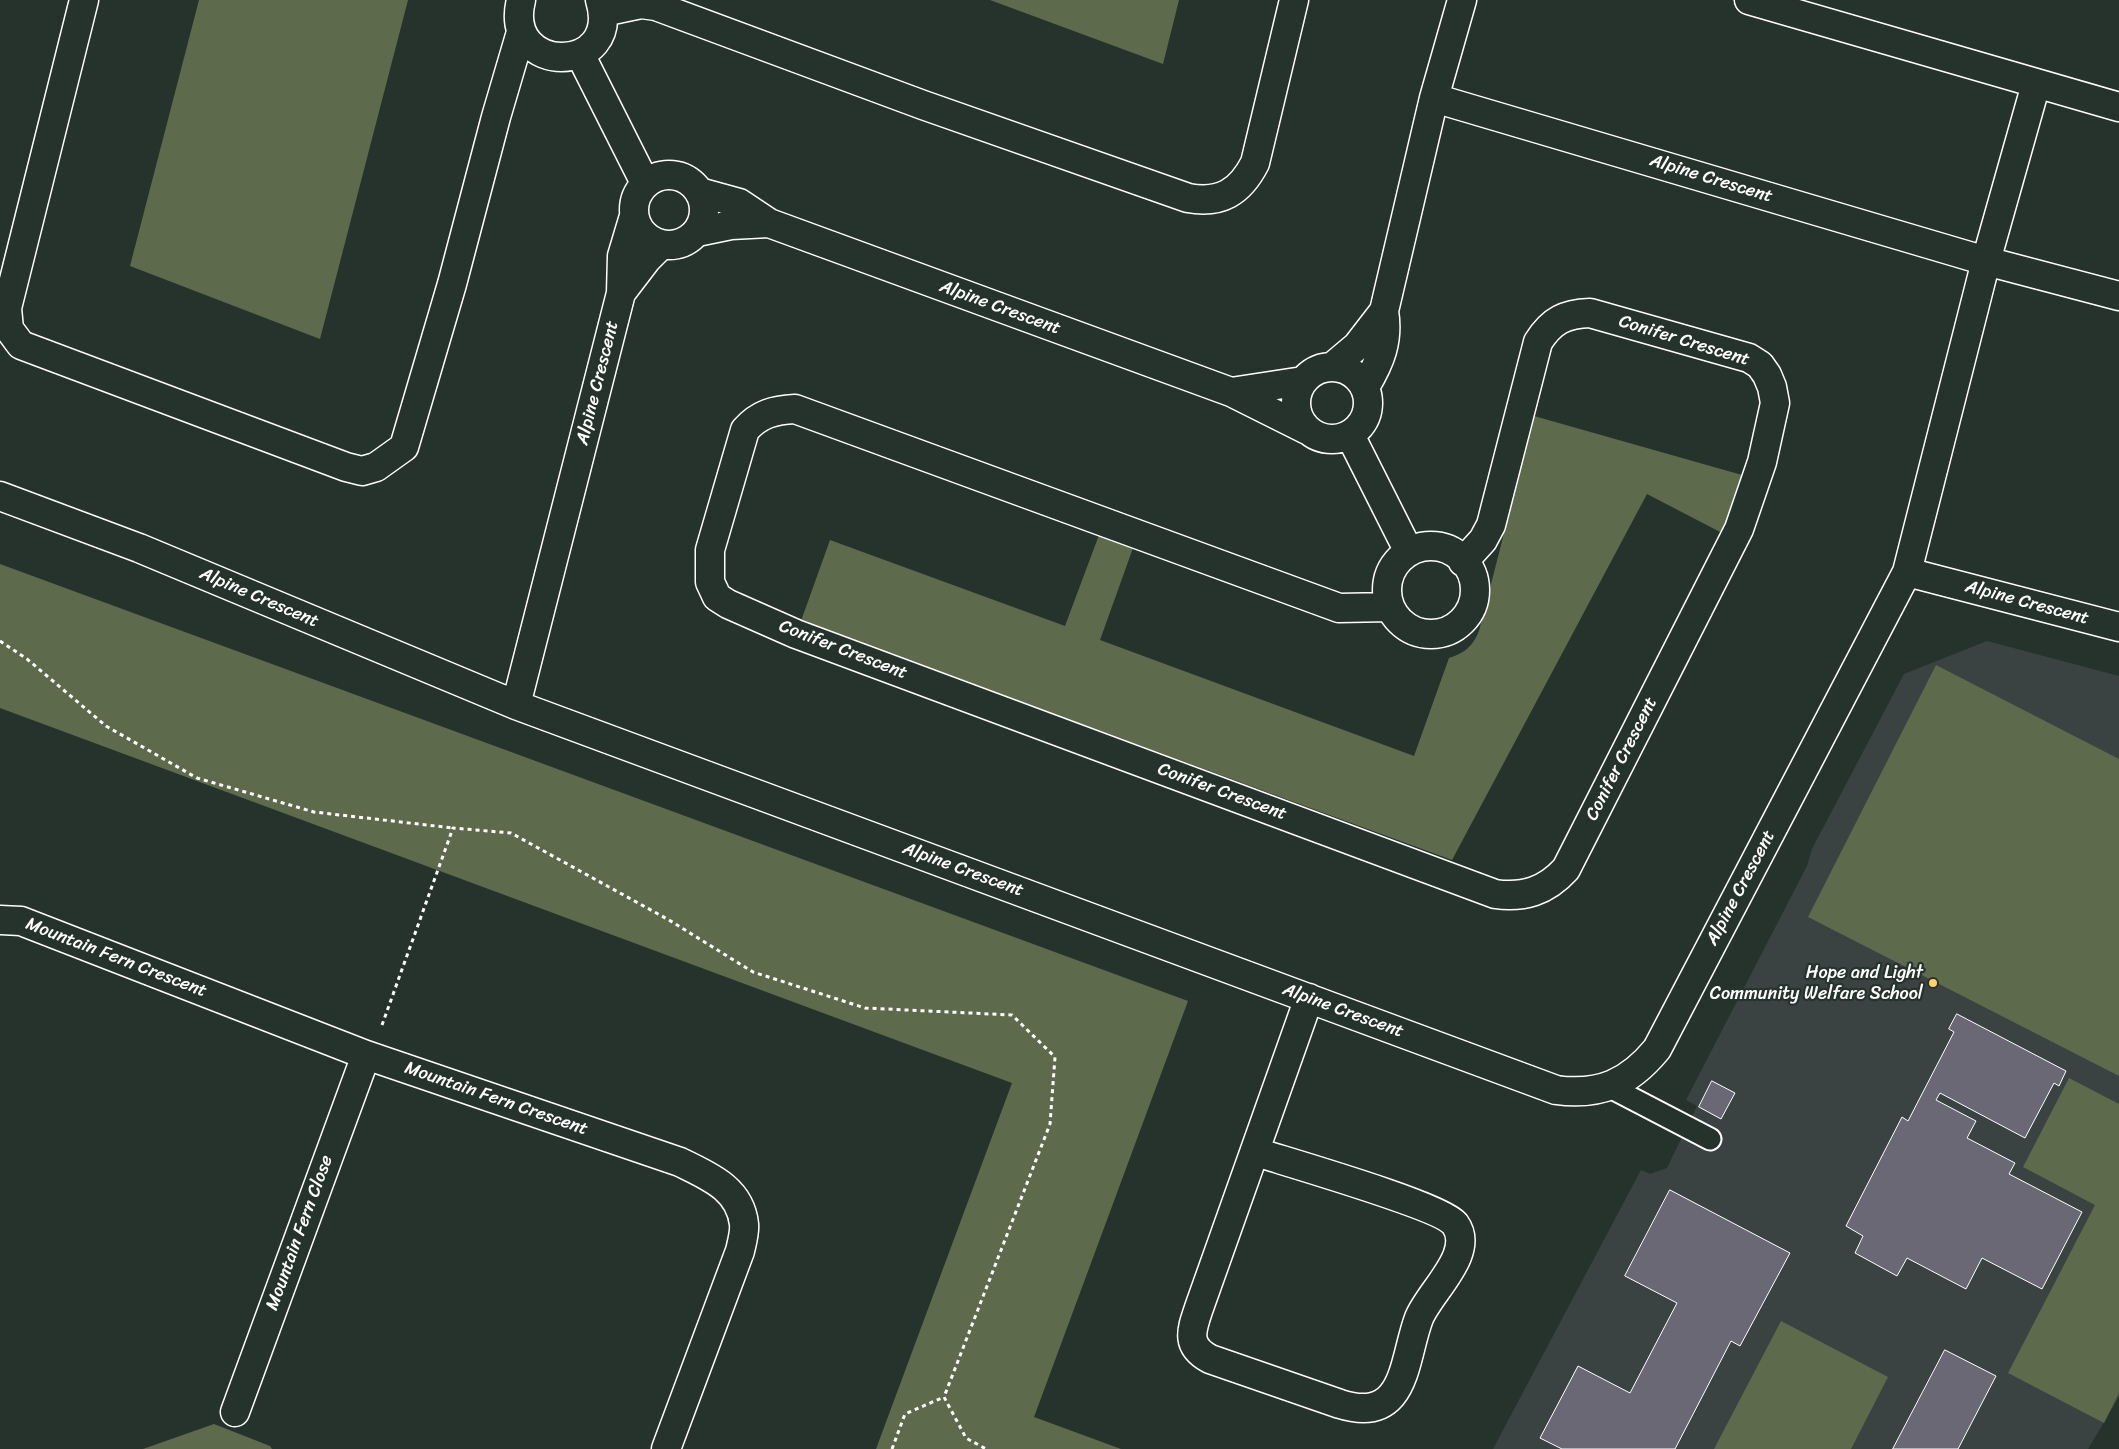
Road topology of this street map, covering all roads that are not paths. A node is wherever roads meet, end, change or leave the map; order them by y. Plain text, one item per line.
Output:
1 (84, 0) edge
2 (521, 0) edge
3 (1294, 0) edge
4 (1462, 0) edge
5 (1749, 0) edge
6 (602, 6) edge
7 (521, 32) junction
8 (580, 54) junction
9 (2036, 84) junction
10 (1434, 98) junction
11 (2119, 107) edge
12 (645, 183) junction
13 (699, 192) junction
14 (634, 216) junction
15 (769, 223) junction
16 (697, 232) junction
17 (661, 245) junction
18 (1986, 261) junction
19 (621, 293) junction
20 (2119, 296) edge
21 (1384, 311) junction
22 (1332, 367) junction
23 (1303, 381) junction
24 (1365, 387) junction
25 (1231, 392) junction
26 (1307, 430) junction
27 (1350, 436) junction
28 (0, 496) edge
29 (1409, 552) junction
30 (1463, 562) junction
31 (1907, 572) junction
32 (1390, 607) junction
33 (2119, 627) edge
34 (516, 704) junction
35 (0, 920) edge
36 (1309, 998) junction
37 (366, 1054) junction
38 (1610, 1087) junction
39 (1710, 1139) dead end
40 (1256, 1152) junction
41 (235, 1412) dead end
42 (666, 1449) edge

1 - 7 street
2 - 7 street
3 - 6 street
4 - 10 street
5 - 9 street
6 - 8 street
7 - 8 street
8 - 12 street
9 - 11 street
9 - 18 street, Alpine Crescent
10 - 18 street, Alpine Crescent
10 - 21 street
12 - 13 street
12 - 14 street
13 - 15 street, Alpine Crescent
13 - 16 street
14 - 17 street
14 - 19 street, Alpine Crescent
15 - 16 street, Alpine Crescent
15 - 25 street, Alpine Crescent
16 - 17 street
17 - 19 street, Alpine Crescent
18 - 20 street, Alpine Crescent
18 - 31 street, Alpine Crescent
19 - 34 street, Alpine Crescent
21 - 22 street
21 - 24 street
22 - 23 street
22 - 24 street
23 - 25 street, Alpine Crescent
23 - 26 street
24 - 27 street
25 - 26 street, Alpine Crescent
26 - 27 street
27 - 29 street
28 - 34 street, Alpine Crescent
29 - 30 street
29 - 32 street
30 - 32 street
30 - 32 street, Conifer Crescent
31 - 33 street, Alpine Crescent
31 - 38 street, Alpine Crescent
34 - 36 street, Alpine Crescent
35 - 37 street, Mountain Fern Crescent
36 - 38 street, Alpine Crescent
36 - 40 street
37 - 41 street, Mountain Fern Close
37 - 42 street, Mountain Fern Crescent
38 - 39 lane
40 - 40 street

